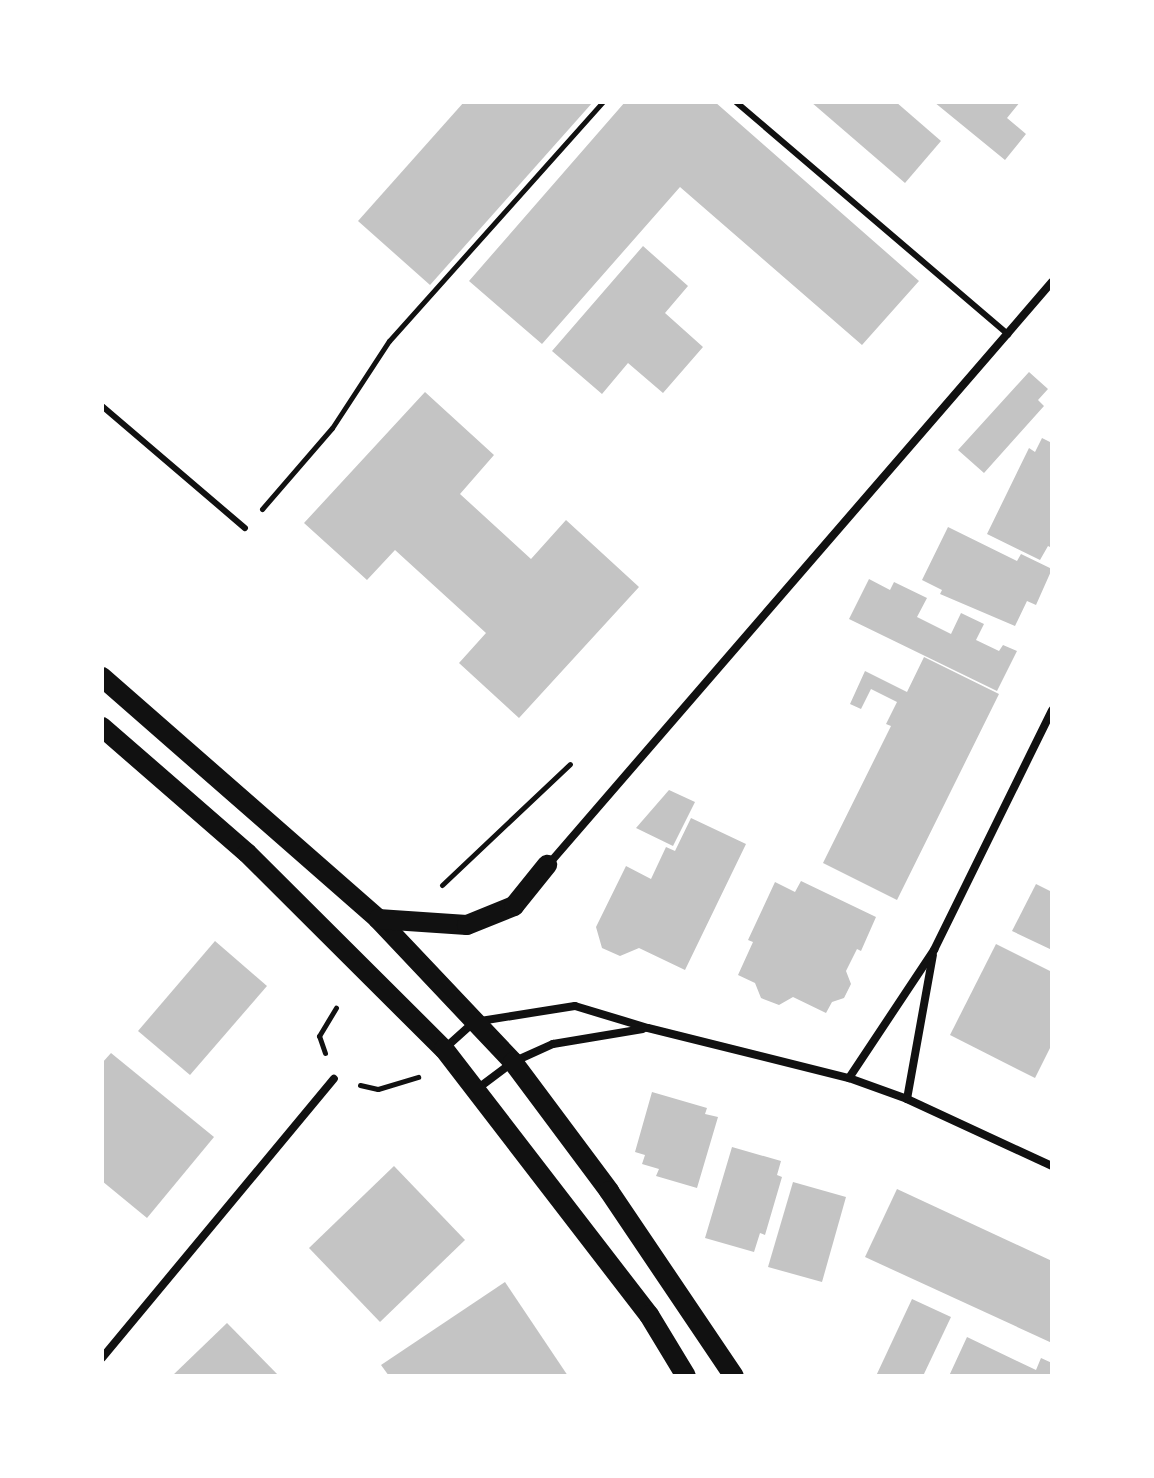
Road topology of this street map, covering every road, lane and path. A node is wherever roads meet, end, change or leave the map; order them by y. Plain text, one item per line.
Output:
1 (603, 102) edge
2 (736, 102) edge
3 (1052, 282) edge
4 (1008, 334) junction
5 (102, 406) edge
6 (245, 528) joint
7 (102, 677) edge
8 (1051, 715) edge
9 (102, 727) edge
10 (570, 764) dead end
11 (547, 865) joint
12 (442, 885) dead end
13 (378, 919) junction
14 (934, 950) junction
15 (336, 1008) dead end
16 (474, 1022) junction
17 (648, 1028) junction
18 (444, 1049) junction
19 (513, 1062) junction
20 (418, 1077) dead end
21 (849, 1078) junction
22 (334, 1079) junction
23 (477, 1089) junction
24 (907, 1099) junction
25 (1052, 1166) edge
26 (102, 1358) edge
27 (686, 1376) edge
28 (734, 1376) edge

1 - 6 path
2 - 4 lane
3 - 4 street
4 - 11 street
5 - 6 lane
7 - 13 main road
8 - 14 street
9 - 18 main road
10 - 12 path
11 - 13 main road
13 - 16 main road
14 - 21 street
14 - 24 street
15 - 22 path
16 - 17 street
16 - 18 street
16 - 19 main road
17 - 19 street
17 - 21 street
18 - 23 main road
19 - 23 street
19 - 28 main road
20 - 22 path
21 - 24 street
22 - 26 street
23 - 27 main road
24 - 25 street

